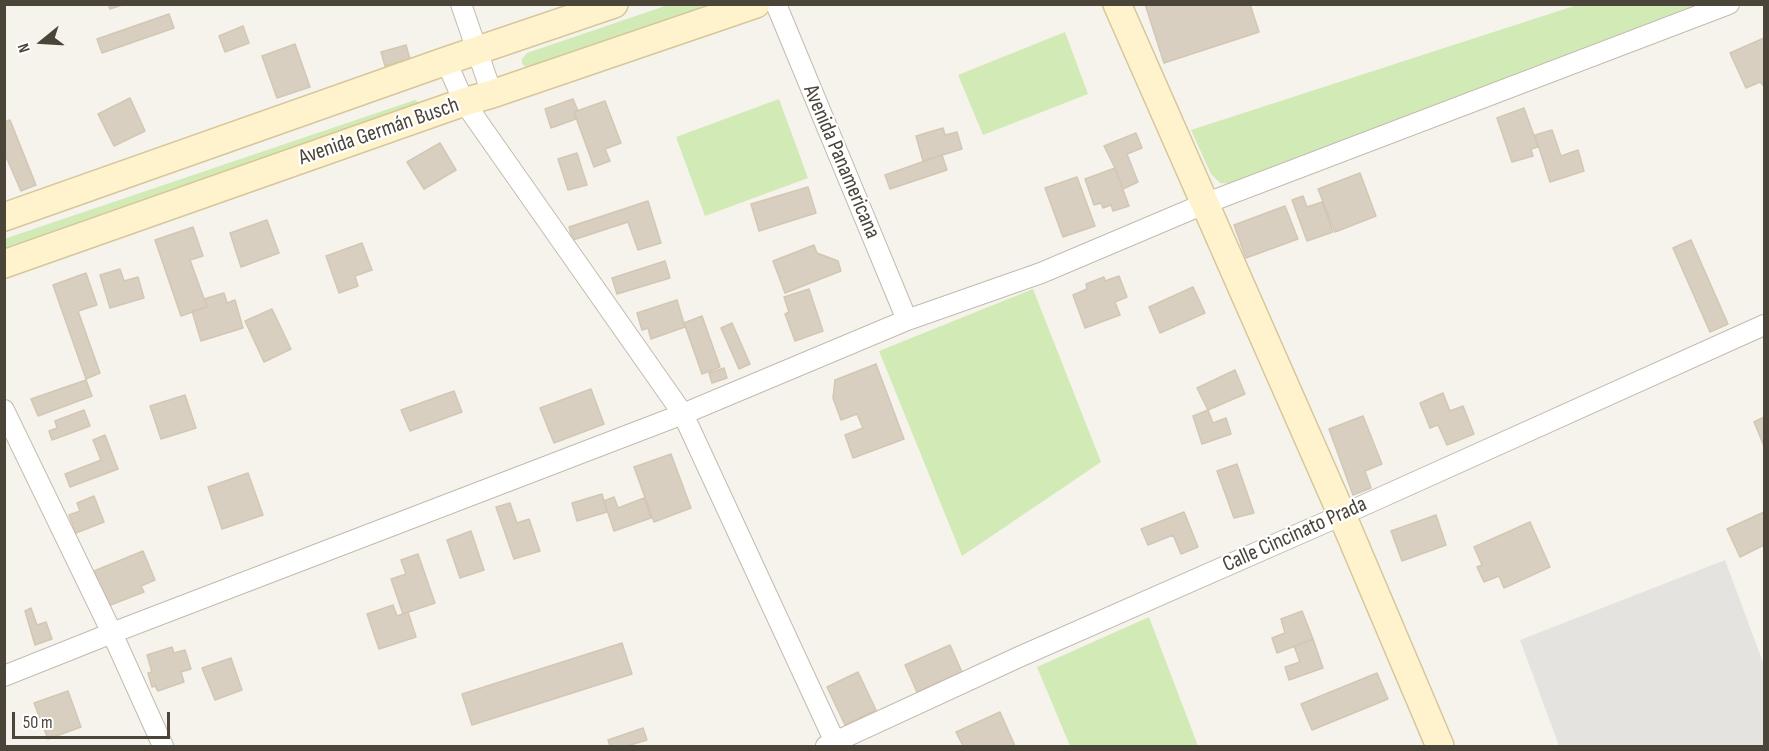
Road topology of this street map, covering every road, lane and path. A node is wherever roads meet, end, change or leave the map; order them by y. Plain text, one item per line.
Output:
1 (461, 4) edge
2 (614, 4) edge
3 (756, 4) edge
4 (776, 4) edge
5 (1117, 4) edge
6 (1729, 4) edge
7 (478, 50) junction
8 (446, 61) junction
9 (492, 94) junction
10 (464, 102) junction
11 (1204, 204) junction
12 (4, 217) edge
13 (4, 264) edge
14 (907, 320) junction
15 (1764, 325) edge
16 (4, 410) edge
17 (683, 414) junction
18 (1342, 515) junction
19 (112, 633) junction
20 (4, 676) edge
21 (830, 744) edge
22 (163, 747) edge
23 (1440, 747) edge

1 - 7 street
2 - 7 main road, Avenida Germán Busch
3 - 9 main road, Avenida Germán Busch
4 - 14 street, Avenida Panamericana
5 - 11 main road
6 - 11 street
7 - 8 main road, Avenida Germán Busch
7 - 9 street
8 - 10 street
8 - 12 main road, Avenida Germán Busch
9 - 10 main road, Avenida Germán Busch
10 - 13 main road, Avenida Germán Busch
10 - 17 street
11 - 14 street
11 - 18 main road
14 - 17 street
15 - 18 street, Calle Cincinato Prada
16 - 19 street
17 - 19 street
17 - 21 street
18 - 21 street, Calle Cincinato Prada
18 - 23 main road
19 - 20 street
19 - 22 street

